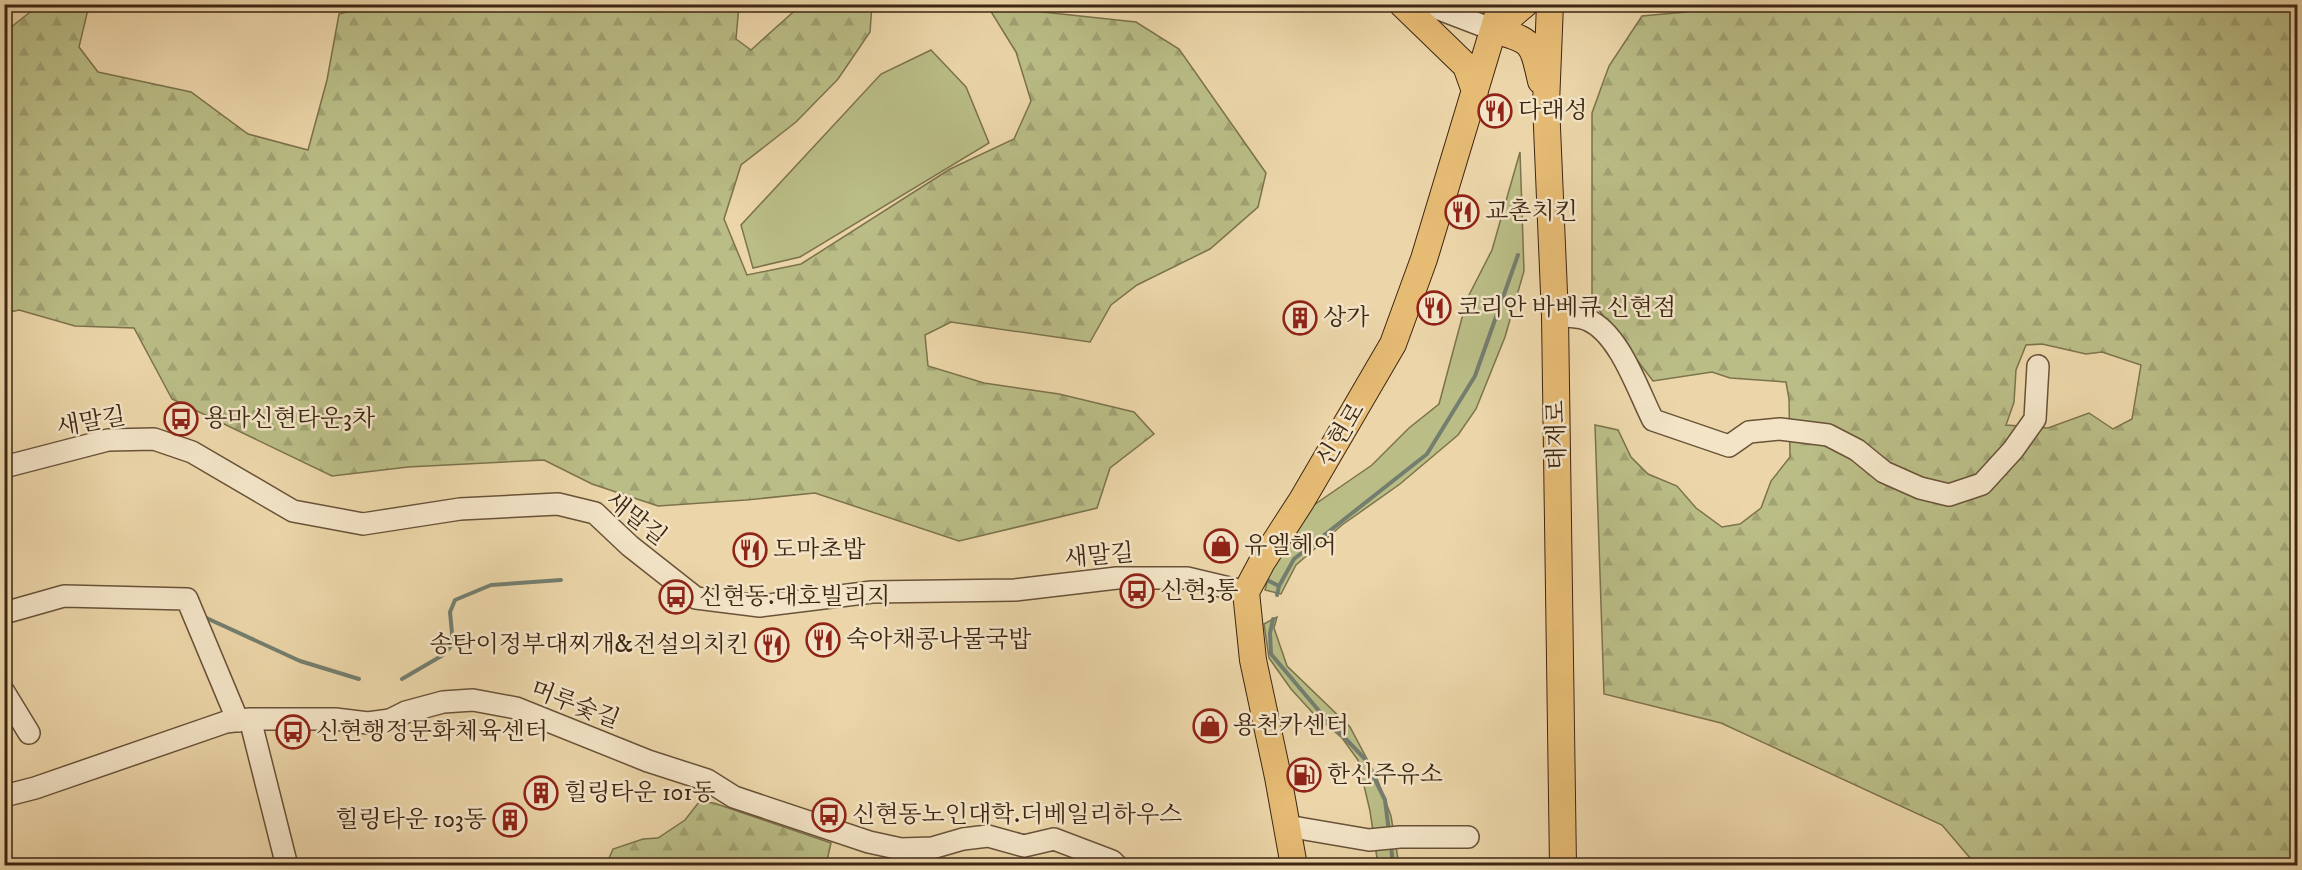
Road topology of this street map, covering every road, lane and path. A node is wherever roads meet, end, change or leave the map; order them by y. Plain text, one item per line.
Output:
1 (1402, 4) edge
2 (1426, 4) edge
3 (1501, 4) edge
4 (1525, 4) edge
5 (1550, 4) edge
6 (1562, 4) edge
7 (1494, 30) junction
8 (1474, 91) junction
9 (1546, 104) junction
10 (1566, 316) junction
11 (2038, 366) dead end
12 (4, 467) edge
13 (1246, 592) junction
14 (4, 613) edge
15 (4, 692) edge
16 (244, 720) junction
17 (29, 734) dead end
18 (4, 796) edge
19 (1287, 826) junction
20 (1468, 837) dead end
21 (287, 866) edge
22 (1117, 866) edge
23 (1294, 866) edge
24 (1563, 866) edge
25 (1572, 866) edge

1 - 8 main road
2 - 7 street
3 - 7 main road, 신현로
4 - 7 main road
5 - 9 main road, 태재로
6 - 10 main road, 태재로
7 - 8 main road, 신현로
7 - 9 main road
8 - 13 main road, 신현로
9 - 24 main road, 태재로
10 - 11 street
10 - 25 main road, 태재로
12 - 13 street, 새말길
13 - 19 main road
14 - 16 street
15 - 17 street
16 - 18 street, 머루숯길
16 - 21 street
16 - 22 street, 머루숯길
19 - 20 street
19 - 23 main road

